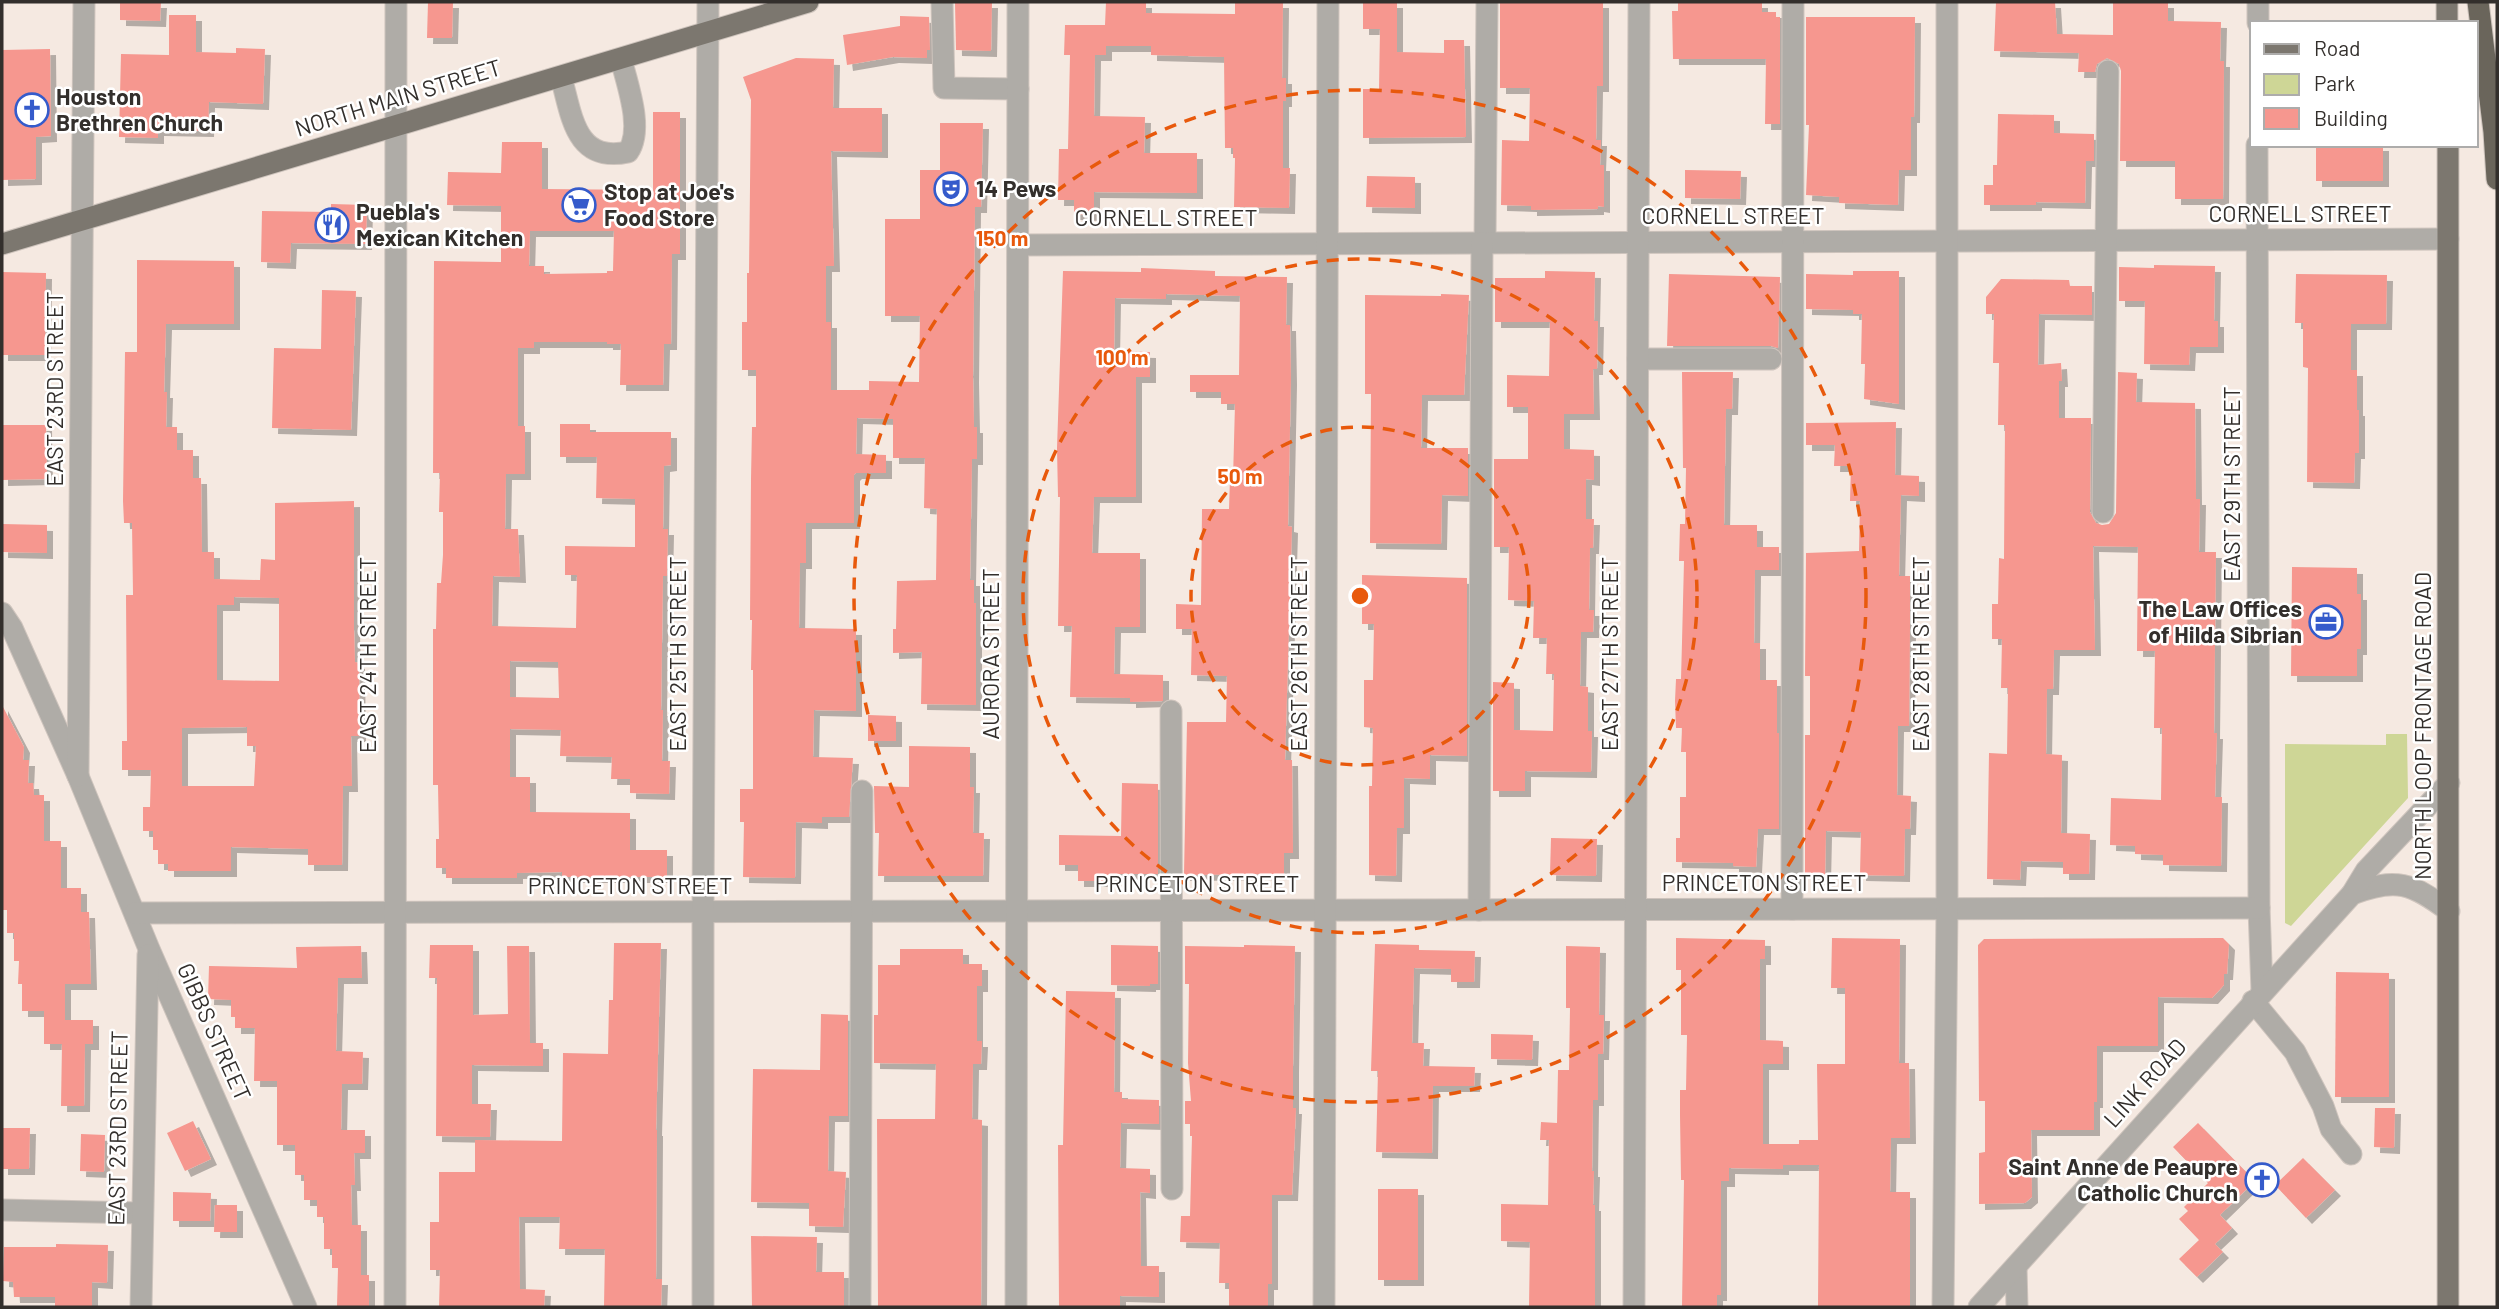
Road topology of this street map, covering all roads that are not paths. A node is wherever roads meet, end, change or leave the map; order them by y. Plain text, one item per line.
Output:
1 (84, 2) edge
2 (396, 2) edge
3 (708, 2) edge
4 (808, 2) edge
5 (942, 2) edge
6 (1018, 2) edge
7 (1328, 2) edge
8 (1487, 2) edge
9 (1639, 2) edge
10 (1793, 2) edge
11 (1947, 2) edge
12 (2258, 2) edge
13 (2447, 2) edge
14 (2478, 2) edge
15 (2258, 21) edge
16 (2447, 21) edge
17 (708, 33) junction
18 (621, 59) junction
19 (2108, 71) dead end
20 (561, 77) junction
21 (1018, 89) junction
22 (396, 127) junction
23 (2257, 147) edge
24 (2448, 147) edge
25 (2497, 179) edge
26 (83, 218) junction
27 (2448, 239) junction
28 (1947, 241) junction
29 (2106, 241) junction
30 (2257, 241) junction
31 (1639, 242) junction
32 (1794, 242) junction
33 (1327, 243) junction
34 (1484, 243) junction
35 (2, 244) edge
36 (1018, 245) junction
37 (1638, 359) junction
38 (1771, 359) dead end
39 (2103, 512) dead end
40 (2, 613) edge
41 (1171, 711) dead end
42 (78, 776) junction
43 (2449, 783) junction
44 (862, 791) dead end
45 (2352, 894) junction
46 (1947, 908) junction
47 (2259, 908) junction
48 (1635, 909) junction
49 (1792, 909) junction
50 (1325, 910) junction
51 (1479, 910) junction
52 (861, 911) junction
53 (1016, 911) junction
54 (1171, 911) junction
55 (2449, 911) junction
56 (703, 912) junction
57 (135, 913) junction
58 (394, 913) junction
59 (149, 949) junction
60 (2258, 996) junction
61 (2351, 1154) dead end
62 (1172, 1189) dead end
63 (2, 1210) edge
64 (141, 1213) junction
65 (2016, 1267) junction
66 (141, 1307) edge
67 (306, 1307) edge
68 (395, 1307) edge
69 (704, 1307) edge
70 (860, 1307) edge
71 (1016, 1307) edge
72 (1324, 1307) edge
73 (1634, 1307) edge
74 (1942, 1307) edge
75 (1979, 1307) edge
76 (2017, 1307) edge
77 (2448, 1307) edge

1 - 26 street, EAST 23RD STREET
2 - 22 street, EAST 24TH STREET
3 - 17 street, EAST 25TH STREET
4 - 17 main road, NORTH MAIN STREET
5 - 21 street
6 - 21 street, AURORA STREET
7 - 33 street, EAST 26TH STREET
8 - 34 street
9 - 31 street, EAST 27TH STREET
10 - 32 street
11 - 28 street, EAST 28TH STREET
12 - 15 street
13 - 16 main road
14 - 25 highway
17 - 18 main road, NORTH MAIN STREET
17 - 56 street, EAST 25TH STREET
18 - 20 main road, NORTH MAIN STREET
18 - 20 street
19 - 29 street
20 - 22 main road, NORTH MAIN STREET
21 - 36 street, AURORA STREET
22 - 26 main road, NORTH MAIN STREET
22 - 58 street, EAST 24TH STREET
23 - 30 street, EAST 29TH STREET
24 - 27 main road, NORTH LOOP FRONTAGE ROAD
26 - 35 main road, NORTH MAIN STREET
26 - 42 street, EAST 23RD STREET
27 - 30 street, CORNELL STREET
27 - 43 main road, NORTH LOOP FRONTAGE ROAD
28 - 29 street, CORNELL STREET
28 - 32 street, CORNELL STREET
28 - 46 street, EAST 28TH STREET
29 - 30 street, CORNELL STREET
29 - 39 street
30 - 47 street, EAST 29TH STREET
31 - 32 street, CORNELL STREET
31 - 34 street, CORNELL STREET
31 - 37 street, EAST 27TH STREET
32 - 49 street
33 - 34 street, CORNELL STREET
33 - 36 street, CORNELL STREET
33 - 50 street, EAST 26TH STREET
34 - 51 street
36 - 53 street, AURORA STREET
37 - 38 street
37 - 48 street, EAST 27TH STREET
40 - 42 street, GIBBS STREET
41 - 54 street
42 - 57 street, GIBBS STREET
43 - 45 street, LINK ROAD
43 - 55 main road, NORTH LOOP FRONTAGE ROAD
44 - 52 street
45 - 55 street
45 - 60 street, LINK ROAD
46 - 47 street, PRINCETON STREET
46 - 49 street, PRINCETON STREET
46 - 74 street, EAST 28TH STREET
47 - 60 street, EAST 29TH STREET
48 - 49 street, PRINCETON STREET
48 - 51 street, PRINCETON STREET
48 - 73 street, EAST 27TH STREET
50 - 51 street, PRINCETON STREET
50 - 54 street, PRINCETON STREET
50 - 72 street, EAST 26TH STREET
52 - 53 street, PRINCETON STREET
52 - 56 street, PRINCETON STREET
52 - 70 street
53 - 54 street, PRINCETON STREET
53 - 71 street, AURORA STREET
54 - 62 street
55 - 77 main road, NORTH LOOP FRONTAGE ROAD
56 - 58 street, PRINCETON STREET
56 - 69 street, EAST 25TH STREET
57 - 58 street, PRINCETON STREET
57 - 59 street, GIBBS STREET
58 - 68 street, EAST 24TH STREET
59 - 64 street, EAST 23RD STREET
59 - 67 street, GIBBS STREET
60 - 61 street
60 - 65 street, LINK ROAD
63 - 64 street
64 - 66 street, EAST 23RD STREET
65 - 75 street, LINK ROAD
65 - 76 street

